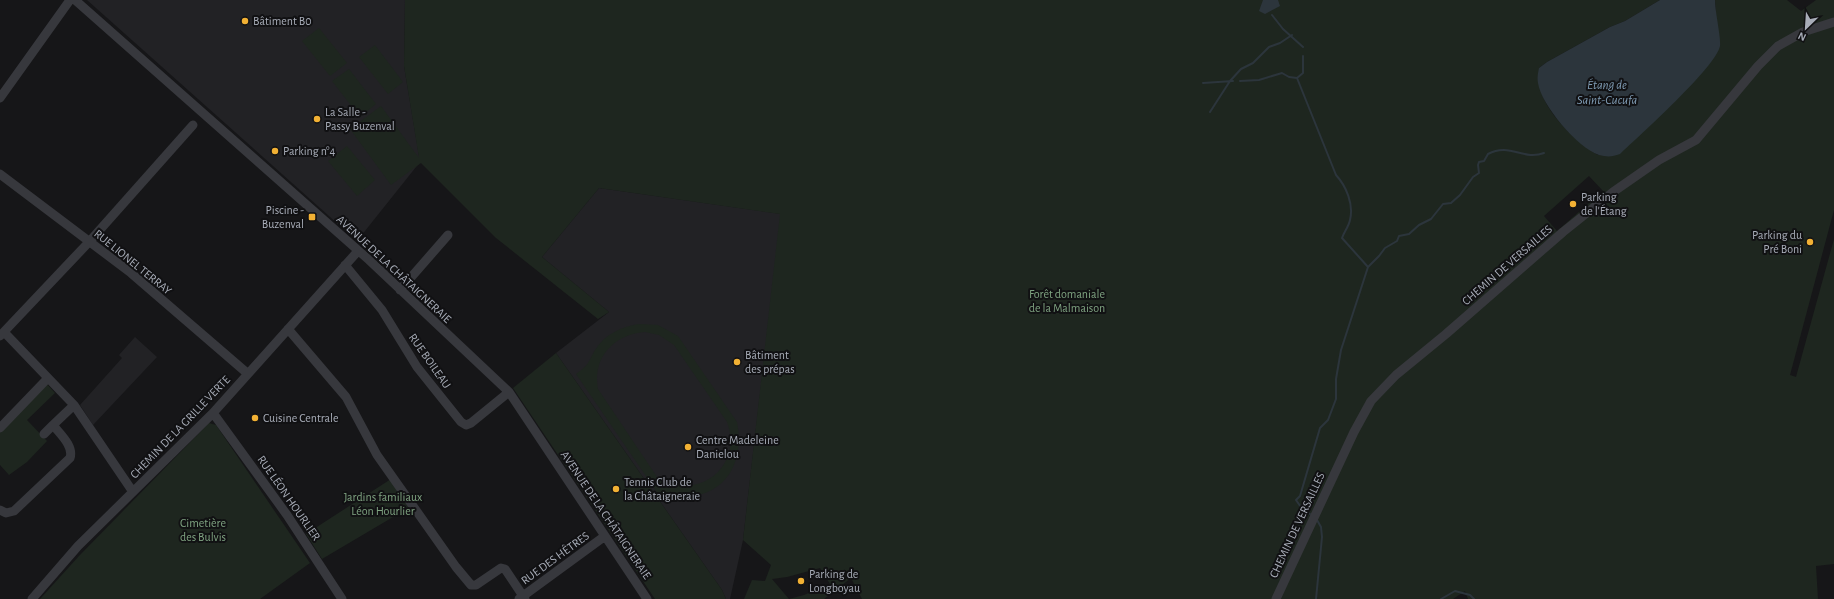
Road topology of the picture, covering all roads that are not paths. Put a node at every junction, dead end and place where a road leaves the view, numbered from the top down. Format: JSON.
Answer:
{"nodes":[{"id":1,"x":70,"y":0,"type":"edge"},
{"id":2,"x":75,"y":0,"type":"edge"},
{"id":3,"x":1834,"y":22,"type":"edge"},
{"id":4,"x":0,"y":98,"type":"edge"},
{"id":5,"x":193,"y":125,"type":"dead end"},
{"id":6,"x":0,"y":174,"type":"edge"},
{"id":7,"x":448,"y":235,"type":"dead end"},
{"id":8,"x":89,"y":242,"type":"junction"},
{"id":9,"x":358,"y":251,"type":"junction"},
{"id":10,"x":345,"y":265,"type":"junction"},
{"id":11,"x":400,"y":290,"type":"junction"},
{"id":12,"x":288,"y":329,"type":"junction"},
{"id":13,"x":2,"y":334,"type":"edge"},
{"id":14,"x":247,"y":373,"type":"junction"},
{"id":15,"x":48,"y":378,"type":"junction"},
{"id":16,"x":509,"y":392,"type":"junction"},
{"id":17,"x":74,"y":405,"type":"junction"},
{"id":18,"x":213,"y":413,"type":"junction"},
{"id":19,"x":53,"y":426,"type":"junction"},
{"id":20,"x":0,"y":428,"type":"edge"},
{"id":21,"x":44,"y":434,"type":"dead end"},
{"id":22,"x":133,"y":492,"type":"junction"},
{"id":23,"x":0,"y":510,"type":"edge"},
{"id":24,"x":605,"y":536,"type":"junction"},
{"id":25,"x":522,"y":598,"type":"edge"},
{"id":26,"x":32,"y":599,"type":"edge"},
{"id":27,"x":342,"y":599,"type":"edge"},
{"id":28,"x":647,"y":599,"type":"edge"},
{"id":29,"x":1276,"y":599,"type":"edge"}],
"edges":[{"from":1,"to":4,"type":"street"},
{"from":2,"to":9,"type":"street","name":"AVENUE DE LA CHÂTAIGNERAIE"},
{"from":3,"to":29,"type":"street","name":"CHEMIN DE VERSAILLES"},
{"from":5,"to":8,"type":"street"},
{"from":6,"to":8,"type":"street","name":"RUE LIONEL TERRAY"},
{"from":7,"to":11,"type":"street"},
{"from":8,"to":13,"type":"street"},
{"from":8,"to":14,"type":"street","name":"RUE LIONEL TERRAY"},
{"from":9,"to":10,"type":"street","name":"CHEMIN DE LA GRILLE VERTE"},
{"from":9,"to":11,"type":"street","name":"AVENUE DE LA CHÂTAIGNERAIE"},
{"from":10,"to":12,"type":"street","name":"CHEMIN DE LA GRILLE VERTE"},
{"from":10,"to":16,"type":"street","name":"RUE BOILEAU"},
{"from":11,"to":16,"type":"street","name":"AVENUE DE LA CHÂTAIGNERAIE"},
{"from":12,"to":14,"type":"street","name":"CHEMIN DE LA GRILLE VERTE"},
{"from":12,"to":25,"type":"street"},
{"from":13,"to":15,"type":"street"},
{"from":14,"to":18,"type":"street","name":"CHEMIN DE LA GRILLE VERTE"},
{"from":15,"to":17,"type":"street"},
{"from":15,"to":20,"type":"street"},
{"from":16,"to":24,"type":"street","name":"AVENUE DE LA CHÂTAIGNERAIE"},
{"from":17,"to":19,"type":"street"},
{"from":17,"to":22,"type":"street"},
{"from":18,"to":22,"type":"street","name":"CHEMIN DE LA GRILLE VERTE"},
{"from":18,"to":27,"type":"street","name":"RUE LÉON HOURLIER"},
{"from":19,"to":21,"type":"street"},
{"from":19,"to":23,"type":"street"},
{"from":22,"to":26,"type":"street","name":"CHEMIN DE LA GRILLE VERTE"},
{"from":24,"to":25,"type":"street","name":"RUE DES HÊTRES"},
{"from":24,"to":28,"type":"street","name":"AVENUE DE LA CHÂTAIGNERAIE"}]}
